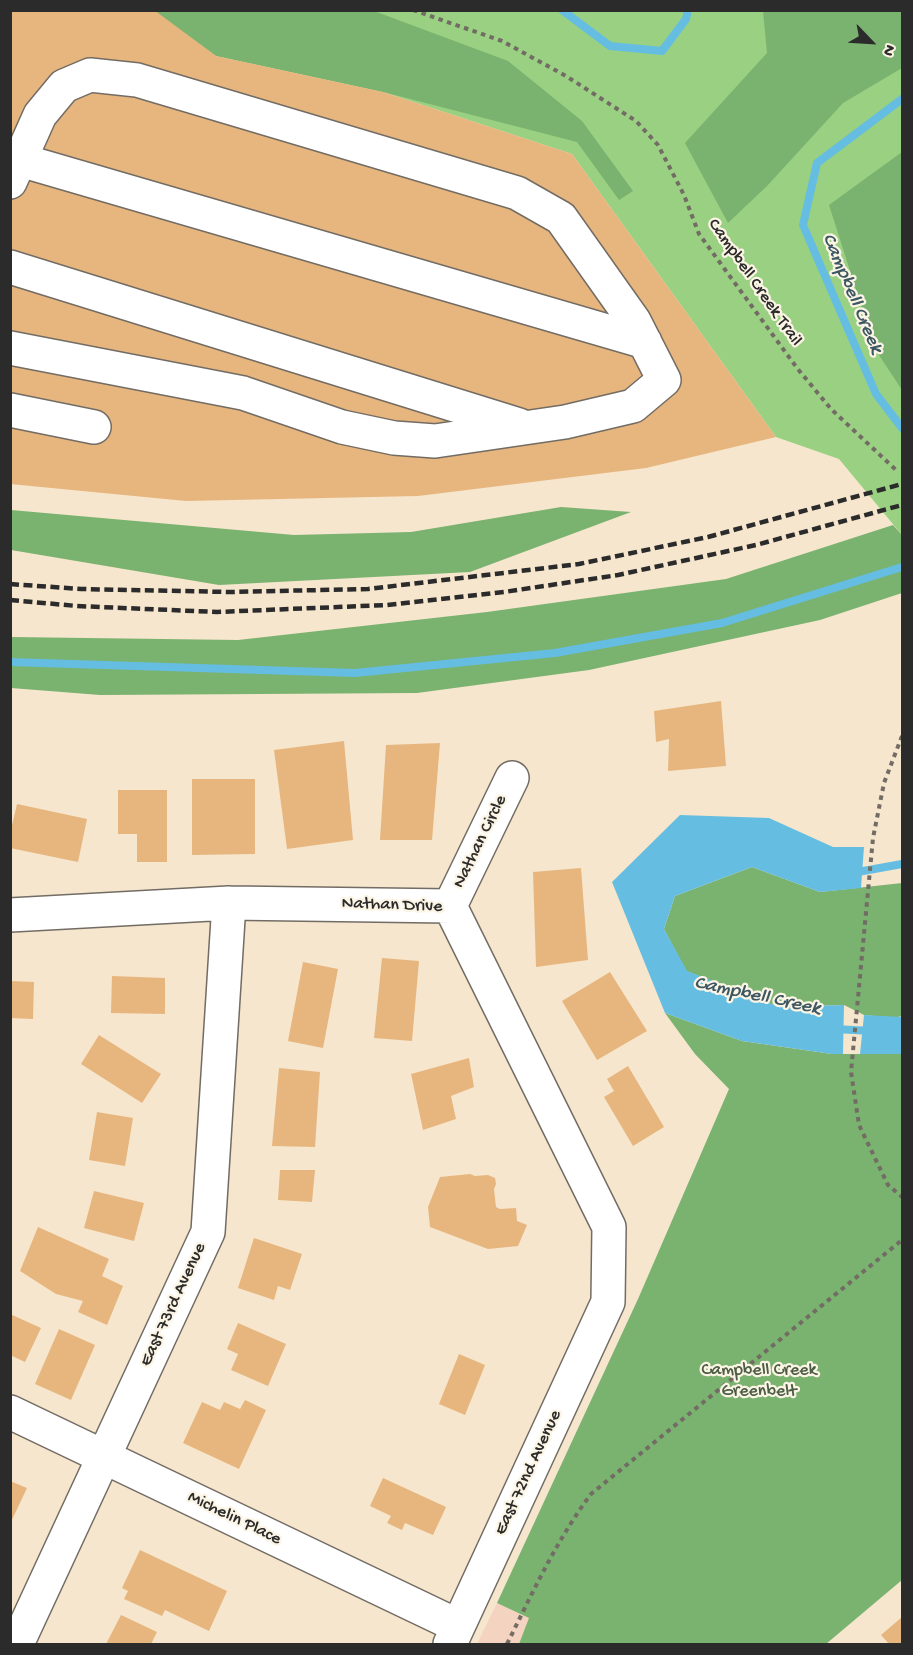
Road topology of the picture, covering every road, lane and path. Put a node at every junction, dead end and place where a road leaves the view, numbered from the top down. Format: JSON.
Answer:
{"nodes":[{"id":1,"x":413,"y":10,"type":"edge"},
{"id":2,"x":15,"y":171,"type":"edge"},
{"id":3,"x":10,"y":267,"type":"edge"},
{"id":4,"x":645,"y":342,"type":"junction"},
{"id":5,"x":10,"y":348,"type":"edge"},
{"id":6,"x":10,"y":410,"type":"edge"},
{"id":7,"x":94,"y":427,"type":"dead end"},
{"id":8,"x":527,"y":428,"type":"junction"},
{"id":9,"x":896,"y":470,"type":"dead end"},
{"id":10,"x":903,"y":736,"type":"edge"},
{"id":11,"x":512,"y":778,"type":"dead end"},
{"id":12,"x":229,"y":903,"type":"junction"},
{"id":13,"x":450,"y":906,"type":"junction"},
{"id":14,"x":10,"y":915,"type":"edge"},
{"id":15,"x":903,"y":1197,"type":"edge"},
{"id":16,"x":903,"y":1240,"type":"edge"},
{"id":17,"x":608,"y":1302,"type":"joint"},
{"id":18,"x":10,"y":1412,"type":"edge"},
{"id":19,"x":104,"y":1457,"type":"junction"},
{"id":20,"x":454,"y":1635,"type":"edge"},
{"id":21,"x":17,"y":1644,"type":"edge"},
{"id":22,"x":507,"y":1644,"type":"edge"}],
"edges":[{"from":1,"to":9,"type":"path","name":"Campbell Creek Trail"},
{"from":2,"to":4,"type":"street"},
{"from":2,"to":4,"type":"street"},
{"from":3,"to":8,"type":"street"},
{"from":4,"to":8,"type":"street"},
{"from":5,"to":8,"type":"street"},
{"from":6,"to":7,"type":"street"},
{"from":10,"to":15,"type":"path"},
{"from":11,"to":13,"type":"street","name":"Nathan Circle"},
{"from":12,"to":13,"type":"street","name":"Nathan Drive"},
{"from":12,"to":14,"type":"street","name":"Nathan Drive"},
{"from":12,"to":19,"type":"street","name":"East 73rd Avenue"},
{"from":13,"to":17,"type":"street","name":"Nathan Drive"},
{"from":16,"to":22,"type":"path"},
{"from":17,"to":20,"type":"street","name":"East 72nd Avenue"},
{"from":18,"to":19,"type":"street","name":"Michelin Place"},
{"from":19,"to":20,"type":"street","name":"Michelin Place"},
{"from":19,"to":21,"type":"street","name":"East 73rd Avenue"}]}
